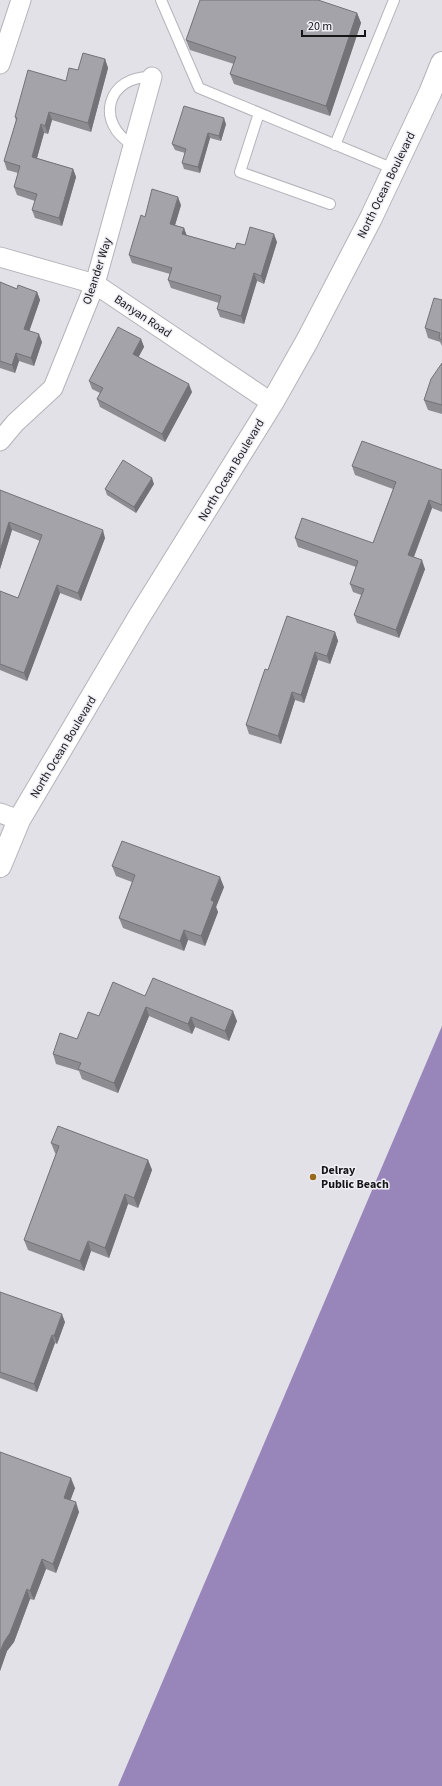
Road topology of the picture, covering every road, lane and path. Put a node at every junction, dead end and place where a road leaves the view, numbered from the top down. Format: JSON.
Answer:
{"nodes":[{"id":1,"x":21,"y":0,"type":"edge"},
{"id":2,"x":161,"y":0,"type":"edge"},
{"id":3,"x":394,"y":0,"type":"edge"},
{"id":4,"x":442,"y":63,"type":"edge"},
{"id":5,"x":0,"y":64,"type":"edge"},
{"id":6,"x":152,"y":77,"type":"joint"},
{"id":7,"x":259,"y":113,"type":"junction"},
{"id":8,"x":133,"y":145,"type":"junction"},
{"id":9,"x":335,"y":145,"type":"junction"},
{"id":10,"x":394,"y":170,"type":"junction"},
{"id":11,"x":330,"y":204,"type":"dead end"},
{"id":12,"x":0,"y":257,"type":"edge"},
{"id":13,"x":95,"y":284,"type":"junction"},
{"id":14,"x":272,"y":403,"type":"junction"},
{"id":15,"x":0,"y":441,"type":"edge"},
{"id":16,"x":9,"y":817,"type":"edge"},
{"id":17,"x":0,"y":866,"type":"edge"}],
"edges":[{"from":1,"to":5,"type":"street"},
{"from":2,"to":7,"type":"lane"},
{"from":3,"to":9,"type":"lane"},
{"from":4,"to":10,"type":"main road","name":"North Ocean Boulevard"},
{"from":6,"to":8,"type":"street","name":"Oleander Way"},
{"from":6,"to":8,"type":"lane"},
{"from":7,"to":9,"type":"lane"},
{"from":7,"to":11,"type":"lane"},
{"from":8,"to":13,"type":"street","name":"Oleander Way"},
{"from":9,"to":10,"type":"lane"},
{"from":10,"to":14,"type":"main road","name":"North Ocean Boulevard"},
{"from":12,"to":13,"type":"street","name":"Banyan Road"},
{"from":13,"to":14,"type":"street","name":"Banyan Road"},
{"from":13,"to":15,"type":"street","name":"Oleander Way"},
{"from":14,"to":16,"type":"main road","name":"North Ocean Boulevard"},
{"from":16,"to":17,"type":"main road","name":"North Ocean Boulevard"}]}
